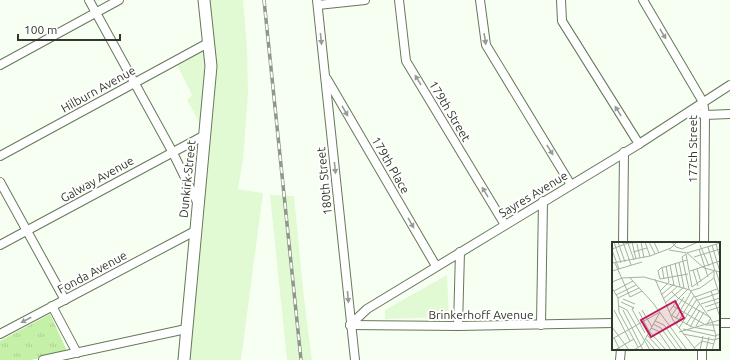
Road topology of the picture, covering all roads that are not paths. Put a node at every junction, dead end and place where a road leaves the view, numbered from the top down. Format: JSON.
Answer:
{"nodes":[{"id":1,"x":88,"y":0,"type":"edge"},
{"id":2,"x":119,"y":0,"type":"edge"},
{"id":3,"x":204,"y":0,"type":"edge"},
{"id":4,"x":365,"y":0,"type":"edge"},
{"id":5,"x":399,"y":0,"type":"edge"},
{"id":6,"x":480,"y":0,"type":"edge"},
{"id":7,"x":561,"y":0,"type":"edge"},
{"id":8,"x":643,"y":0,"type":"edge"},
{"id":9,"x":317,"y":3,"type":"edge"},
{"id":10,"x":96,"y":13,"type":"junction"},
{"id":11,"x":208,"y":43,"type":"junction"},
{"id":12,"x":0,"y":65,"type":"edge"},
{"id":13,"x":325,"y":77,"type":"junction"},
{"id":14,"x":134,"y":83,"type":"junction"},
{"id":15,"x":730,"y":86,"type":"edge"},
{"id":16,"x":703,"y":102,"type":"junction"},
{"id":17,"x":691,"y":111,"type":"junction"},
{"id":18,"x":730,"y":114,"type":"edge"},
{"id":19,"x":705,"y":115,"type":"junction"},
{"id":20,"x":205,"y":135,"type":"junction"},
{"id":21,"x":639,"y":144,"type":"junction"},
{"id":22,"x":172,"y":151,"type":"junction"},
{"id":23,"x":624,"y":152,"type":"junction"},
{"id":24,"x":0,"y":156,"type":"edge"},
{"id":25,"x":183,"y":172,"type":"junction"},
{"id":26,"x":200,"y":181,"type":"junction"},
{"id":27,"x":0,"y":182,"type":"edge"},
{"id":28,"x":571,"y":185,"type":"junction"},
{"id":29,"x":197,"y":202,"type":"junction"},
{"id":30,"x":543,"y":202,"type":"junction"},
{"id":31,"x":505,"y":225,"type":"junction"},
{"id":32,"x":27,"y":231,"type":"junction"},
{"id":33,"x":195,"y":231,"type":"junction"},
{"id":34,"x":623,"y":242,"type":"edge"},
{"id":35,"x":704,"y":242,"type":"edge"},
{"id":36,"x":0,"y":245,"type":"edge"},
{"id":37,"x":460,"y":252,"type":"junction"},
{"id":38,"x":436,"y":266,"type":"junction"},
{"id":39,"x":65,"y":300,"type":"junction"},
{"id":40,"x":52,"y":306,"type":"junction"},
{"id":41,"x":720,"y":323,"type":"edge"},
{"id":42,"x":612,"y":324,"type":"edge"},
{"id":43,"x":730,"y":324,"type":"edge"},
{"id":44,"x":350,"y":325,"type":"junction"},
{"id":45,"x":541,"y":325,"type":"junction"},
{"id":46,"x":458,"y":326,"type":"junction"},
{"id":47,"x":186,"y":328,"type":"junction"},
{"id":48,"x":0,"y":334,"type":"edge"},
{"id":49,"x":621,"y":350,"type":"edge"},
{"id":50,"x":77,"y":354,"type":"junction"},
{"id":51,"x":43,"y":360,"type":"edge"},
{"id":52,"x":184,"y":360,"type":"edge"},
{"id":53,"x":355,"y":360,"type":"edge"},
{"id":54,"x":620,"y":360,"type":"edge"}],
"edges":[{"from":1,"to":10,"type":"street"},
{"from":2,"to":10,"type":"street"},
{"from":3,"to":11,"type":"main road","name":"Dunkirk Street"},
{"from":4,"to":9,"type":"street"},
{"from":31,"to":5,"type":"street","name":"179th Street","one_way":true},
{"from":6,"to":28,"type":"street","one_way":true},
{"from":21,"to":7,"type":"street","one_way":true},
{"from":8,"to":16,"type":"street","name":"177th Street","one_way":true},
{"from":9,"to":13,"type":"street","name":"180th Street","one_way":true},
{"from":10,"to":12,"type":"street"},
{"from":10,"to":14,"type":"street"},
{"from":11,"to":14,"type":"street","name":"Hilburn Avenue"},
{"from":11,"to":20,"type":"main road","name":"Dunkirk Street"},
{"from":13,"to":38,"type":"street","name":"179th Place","one_way":true},
{"from":13,"to":44,"type":"street","name":"180th Street","one_way":true},
{"from":14,"to":22,"type":"street"},
{"from":14,"to":24,"type":"street","name":"Hilburn Avenue"},
{"from":15,"to":16,"type":"street","name":"Sayres Avenue"},
{"from":16,"to":17,"type":"street","name":"Sayres Avenue"},
{"from":16,"to":19,"type":"street","name":"177th Street"},
{"from":17,"to":19,"type":"street"},
{"from":17,"to":21,"type":"street","name":"Sayres Avenue"},
{"from":18,"to":19,"type":"street"},
{"from":19,"to":35,"type":"street","name":"177th Street"},
{"from":20,"to":22,"type":"street","name":"Galway Avenue"},
{"from":20,"to":26,"type":"main road","name":"Dunkirk Street"},
{"from":21,"to":23,"type":"street","name":"Sayres Avenue"},
{"from":22,"to":25,"type":"street"},
{"from":22,"to":32,"type":"street","name":"Galway Avenue"},
{"from":23,"to":28,"type":"street","name":"Sayres Avenue"},
{"from":23,"to":34,"type":"street"},
{"from":25,"to":26,"type":"street"},
{"from":25,"to":29,"type":"street"},
{"from":26,"to":29,"type":"main road","name":"Dunkirk Street"},
{"from":27,"to":32,"type":"street"},
{"from":28,"to":30,"type":"street","name":"Sayres Avenue"},
{"from":29,"to":33,"type":"main road","name":"Dunkirk Street"},
{"from":30,"to":31,"type":"street","name":"Sayres Avenue"},
{"from":30,"to":45,"type":"street"},
{"from":31,"to":37,"type":"street","name":"Sayres Avenue"},
{"from":32,"to":36,"type":"street","name":"Galway Avenue"},
{"from":32,"to":39,"type":"street"},
{"from":33,"to":39,"type":"street","name":"Fonda Avenue"},
{"from":33,"to":47,"type":"main road","name":"Dunkirk Street"},
{"from":37,"to":38,"type":"street","name":"Sayres Avenue"},
{"from":37,"to":46,"type":"street"},
{"from":38,"to":44,"type":"street","name":"Sayres Avenue"},
{"from":39,"to":40,"type":"street","name":"Fonda Avenue"},
{"from":40,"to":48,"type":"street","name":"Fonda Avenue","one_way":true},
{"from":40,"to":50,"type":"street"},
{"from":41,"to":43,"type":"street"},
{"from":42,"to":45,"type":"street","name":"Brinkerhoff Avenue"},
{"from":44,"to":46,"type":"street","name":"Brinkerhoff Avenue"},
{"from":44,"to":53,"type":"street","name":"180th Street"},
{"from":45,"to":46,"type":"street","name":"Brinkerhoff Avenue"},
{"from":47,"to":50,"type":"street"},
{"from":47,"to":52,"type":"main road","name":"Dunkirk Street"},
{"from":49,"to":54,"type":"street"},
{"from":50,"to":51,"type":"street"}]}
